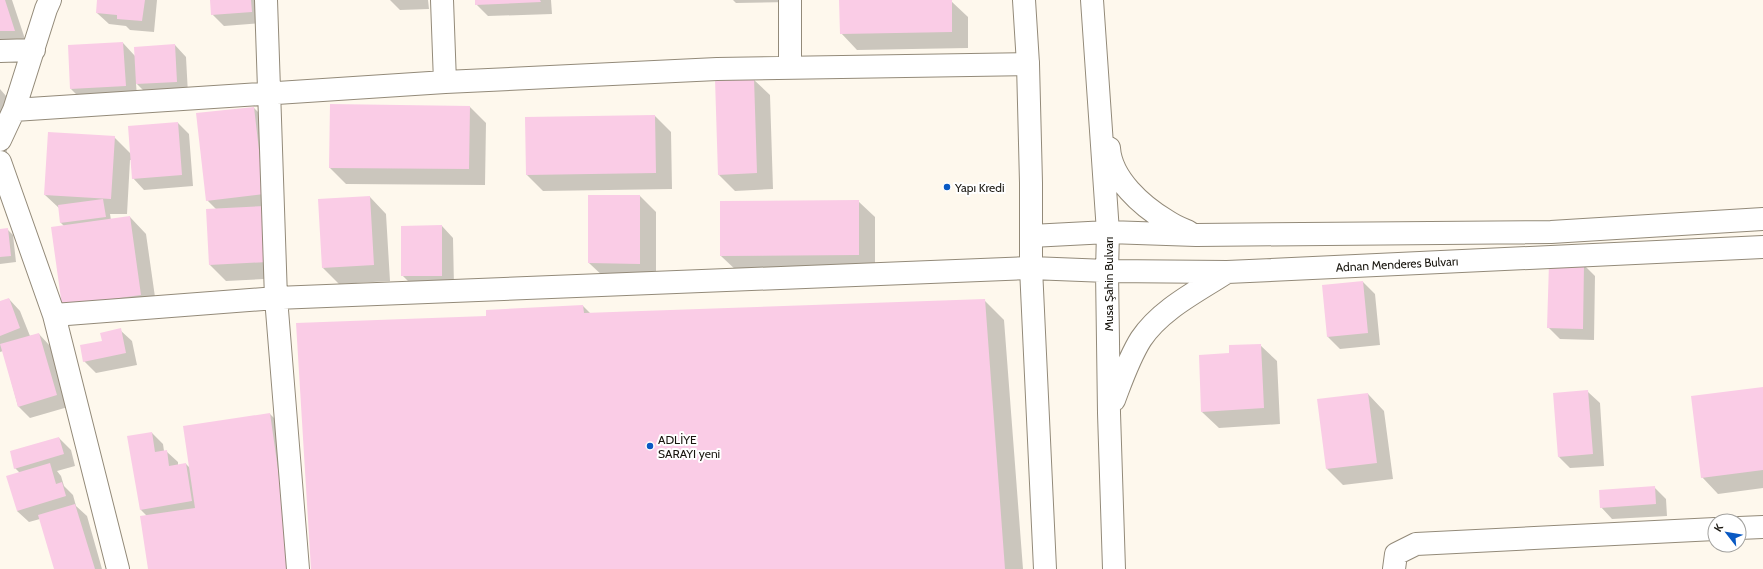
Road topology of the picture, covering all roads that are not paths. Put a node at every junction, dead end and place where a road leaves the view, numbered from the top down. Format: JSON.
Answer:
{"nodes":[{"id":1,"x":266,"y":0,"type":"edge"},
{"id":2,"x":442,"y":0,"type":"edge"},
{"id":3,"x":790,"y":0,"type":"edge"},
{"id":4,"x":1024,"y":0,"type":"edge"},
{"id":5,"x":1092,"y":0,"type":"edge"},
{"id":6,"x":1102,"y":0,"type":"edge"},
{"id":7,"x":45,"y":3,"type":"edge"},
{"id":8,"x":34,"y":50,"type":"junction"},
{"id":9,"x":0,"y":51,"type":"edge"},
{"id":10,"x":1028,"y":64,"type":"junction"},
{"id":11,"x":790,"y":68,"type":"junction"},
{"id":12,"x":445,"y":82,"type":"junction"},
{"id":13,"x":270,"y":94,"type":"junction"},
{"id":14,"x":14,"y":110,"type":"junction"},
{"id":15,"x":0,"y":140,"type":"edge"},
{"id":16,"x":0,"y":162,"type":"edge"},
{"id":17,"x":0,"y":197,"type":"edge"},
{"id":18,"x":1763,"y":219,"type":"edge"},
{"id":19,"x":1108,"y":232,"type":"junction"},
{"id":20,"x":1196,"y":235,"type":"junction"},
{"id":21,"x":1031,"y":236,"type":"junction"},
{"id":22,"x":1763,"y":247,"type":"edge"},
{"id":23,"x":1031,"y":268,"type":"junction"},
{"id":24,"x":1107,"y":271,"type":"junction"},
{"id":25,"x":1227,"y":272,"type":"junction"},
{"id":26,"x":276,"y":298,"type":"junction"},
{"id":27,"x":54,"y":315,"type":"junction"},
{"id":28,"x":1109,"y":413,"type":"junction"},
{"id":29,"x":1763,"y":527,"type":"edge"},
{"id":30,"x":1747,"y":528,"type":"edge"},
{"id":31,"x":1707,"y":529,"type":"edge"},
{"id":32,"x":107,"y":569,"type":"edge"},
{"id":33,"x":118,"y":569,"type":"edge"},
{"id":34,"x":298,"y":569,"type":"edge"},
{"id":35,"x":1044,"y":569,"type":"edge"},
{"id":36,"x":1114,"y":569,"type":"edge"},
{"id":37,"x":1394,"y":569,"type":"edge"}],
"edges":[{"from":1,"to":13,"type":"street"},
{"from":2,"to":12,"type":"street"},
{"from":3,"to":11,"type":"street"},
{"from":4,"to":10,"type":"street"},
{"from":5,"to":19,"type":"street","name":"Musa Şahin Bulvarı"},
{"from":6,"to":20,"type":"street"},
{"from":7,"to":8,"type":"street"},
{"from":8,"to":9,"type":"street"},
{"from":8,"to":14,"type":"street"},
{"from":10,"to":11,"type":"street"},
{"from":10,"to":21,"type":"street"},
{"from":11,"to":12,"type":"street"},
{"from":12,"to":13,"type":"street"},
{"from":13,"to":14,"type":"street"},
{"from":13,"to":26,"type":"street"},
{"from":14,"to":15,"type":"street"},
{"from":16,"to":27,"type":"street"},
{"from":17,"to":32,"type":"street"},
{"from":18,"to":20,"type":"street"},
{"from":19,"to":20,"type":"street"},
{"from":19,"to":21,"type":"street"},
{"from":19,"to":24,"type":"street","name":"Musa Şahin Bulvarı"},
{"from":21,"to":23,"type":"street"},
{"from":22,"to":25,"type":"street","name":"Adnan Menderes Bulvarı"},
{"from":23,"to":24,"type":"street","name":"Adnan Menderes Bulvarı"},
{"from":23,"to":26,"type":"street","name":"Adnan Menderes Bulvarı"},
{"from":23,"to":35,"type":"street"},
{"from":24,"to":25,"type":"street","name":"Adnan Menderes Bulvarı"},
{"from":24,"to":28,"type":"street","name":"Musa Şahin Bulvarı"},
{"from":25,"to":28,"type":"street"},
{"from":26,"to":27,"type":"street","name":"Adnan Menderes Bulvarı"},
{"from":26,"to":34,"type":"street"},
{"from":27,"to":33,"type":"street"},
{"from":28,"to":36,"type":"street","name":"Musa Şahin Bulvarı"},
{"from":29,"to":30,"type":"street"},
{"from":31,"to":37,"type":"street"}]}
